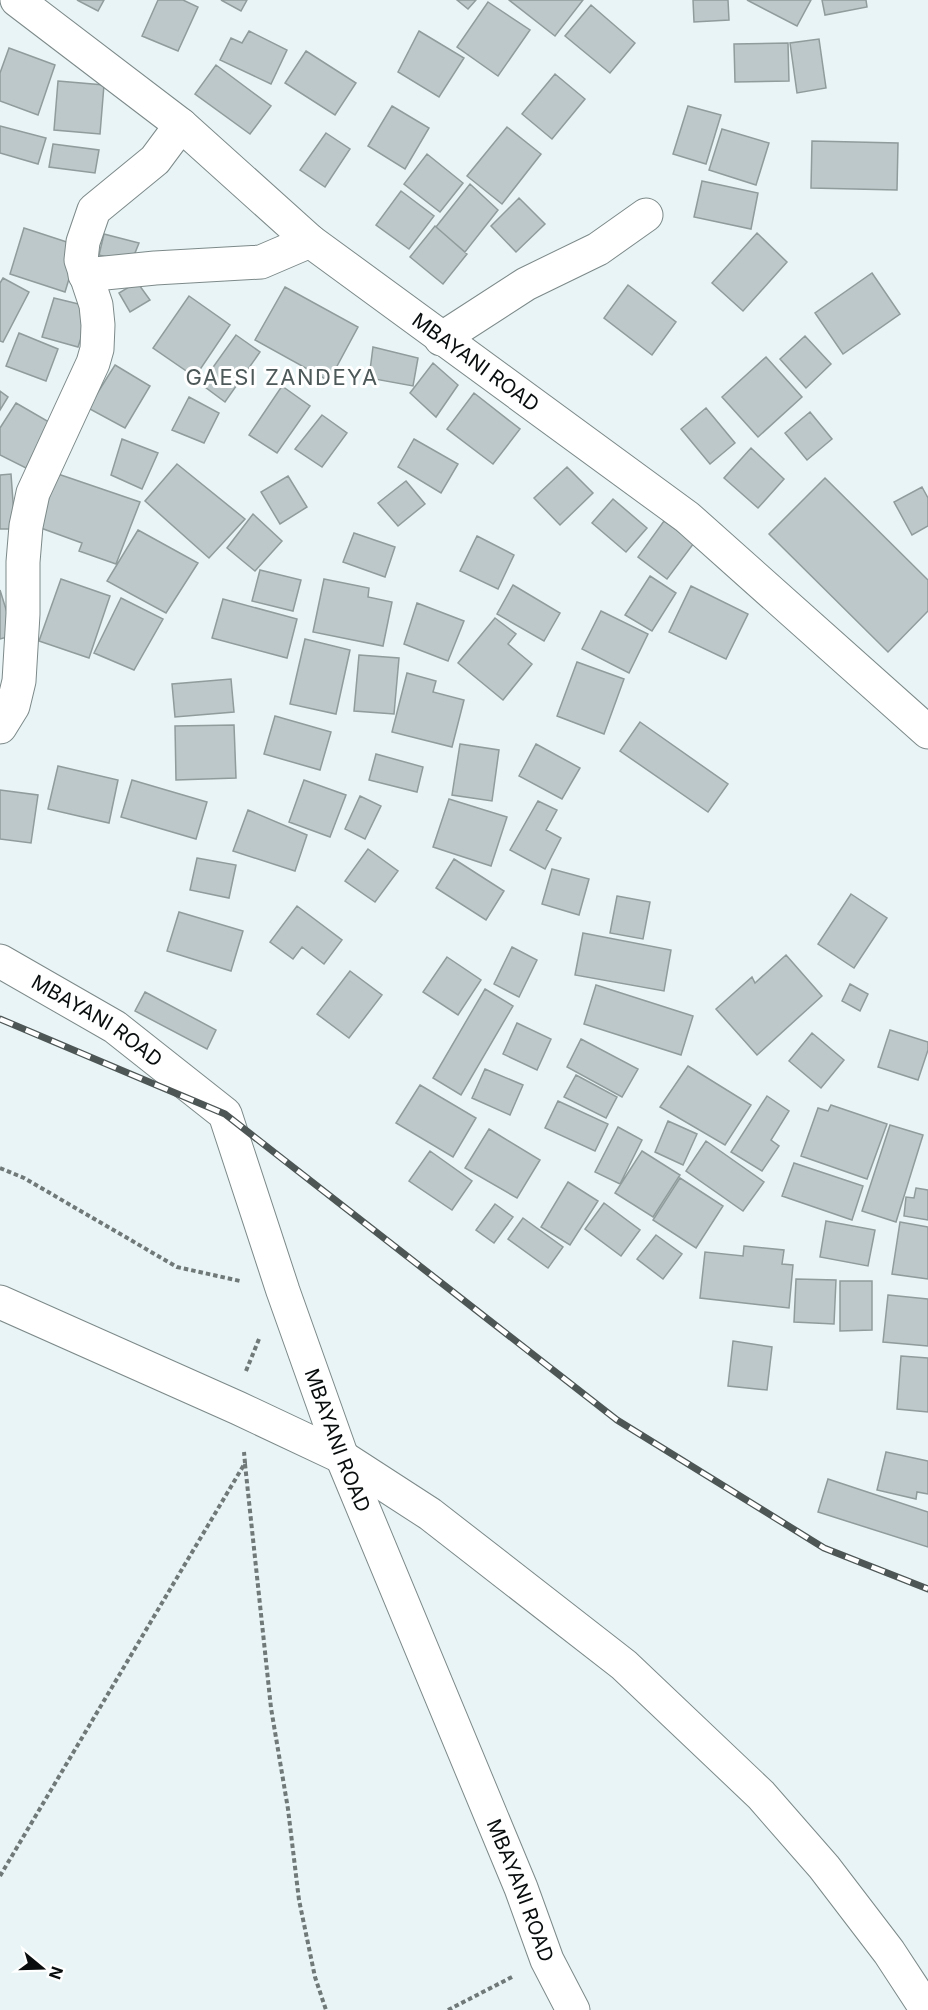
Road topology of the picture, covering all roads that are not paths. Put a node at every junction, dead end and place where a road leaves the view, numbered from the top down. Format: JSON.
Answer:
{"nodes":[{"id":1,"x":17,"y":0,"type":"edge"},
{"id":2,"x":182,"y":125,"type":"junction"},
{"id":3,"x":646,"y":215,"type":"dead end"},
{"id":4,"x":310,"y":241,"type":"junction"},
{"id":5,"x":85,"y":275,"type":"junction"},
{"id":6,"x":441,"y":339,"type":"junction"},
{"id":7,"x":0,"y":727,"type":"edge"},
{"id":8,"x":928,"y":732,"type":"edge"},
{"id":9,"x":0,"y":961,"type":"edge"},
{"id":10,"x":0,"y":1302,"type":"edge"},
{"id":11,"x":342,"y":1457,"type":"junction"},
{"id":12,"x":573,"y":2010,"type":"edge"},
{"id":13,"x":927,"y":2010,"type":"edge"}],
"edges":[{"from":1,"to":2,"type":"street","name":"MBAYANI ROAD"},
{"from":2,"to":4,"type":"street","name":"MBAYANI ROAD"},
{"from":2,"to":5,"type":"street"},
{"from":3,"to":6,"type":"street"},
{"from":4,"to":5,"type":"street"},
{"from":4,"to":6,"type":"street","name":"MBAYANI ROAD"},
{"from":5,"to":7,"type":"street"},
{"from":6,"to":8,"type":"street","name":"MBAYANI ROAD"},
{"from":9,"to":11,"type":"street","name":"MBAYANI ROAD"},
{"from":10,"to":11,"type":"street"},
{"from":11,"to":12,"type":"street","name":"MBAYANI ROAD"},
{"from":11,"to":13,"type":"street"}]}
